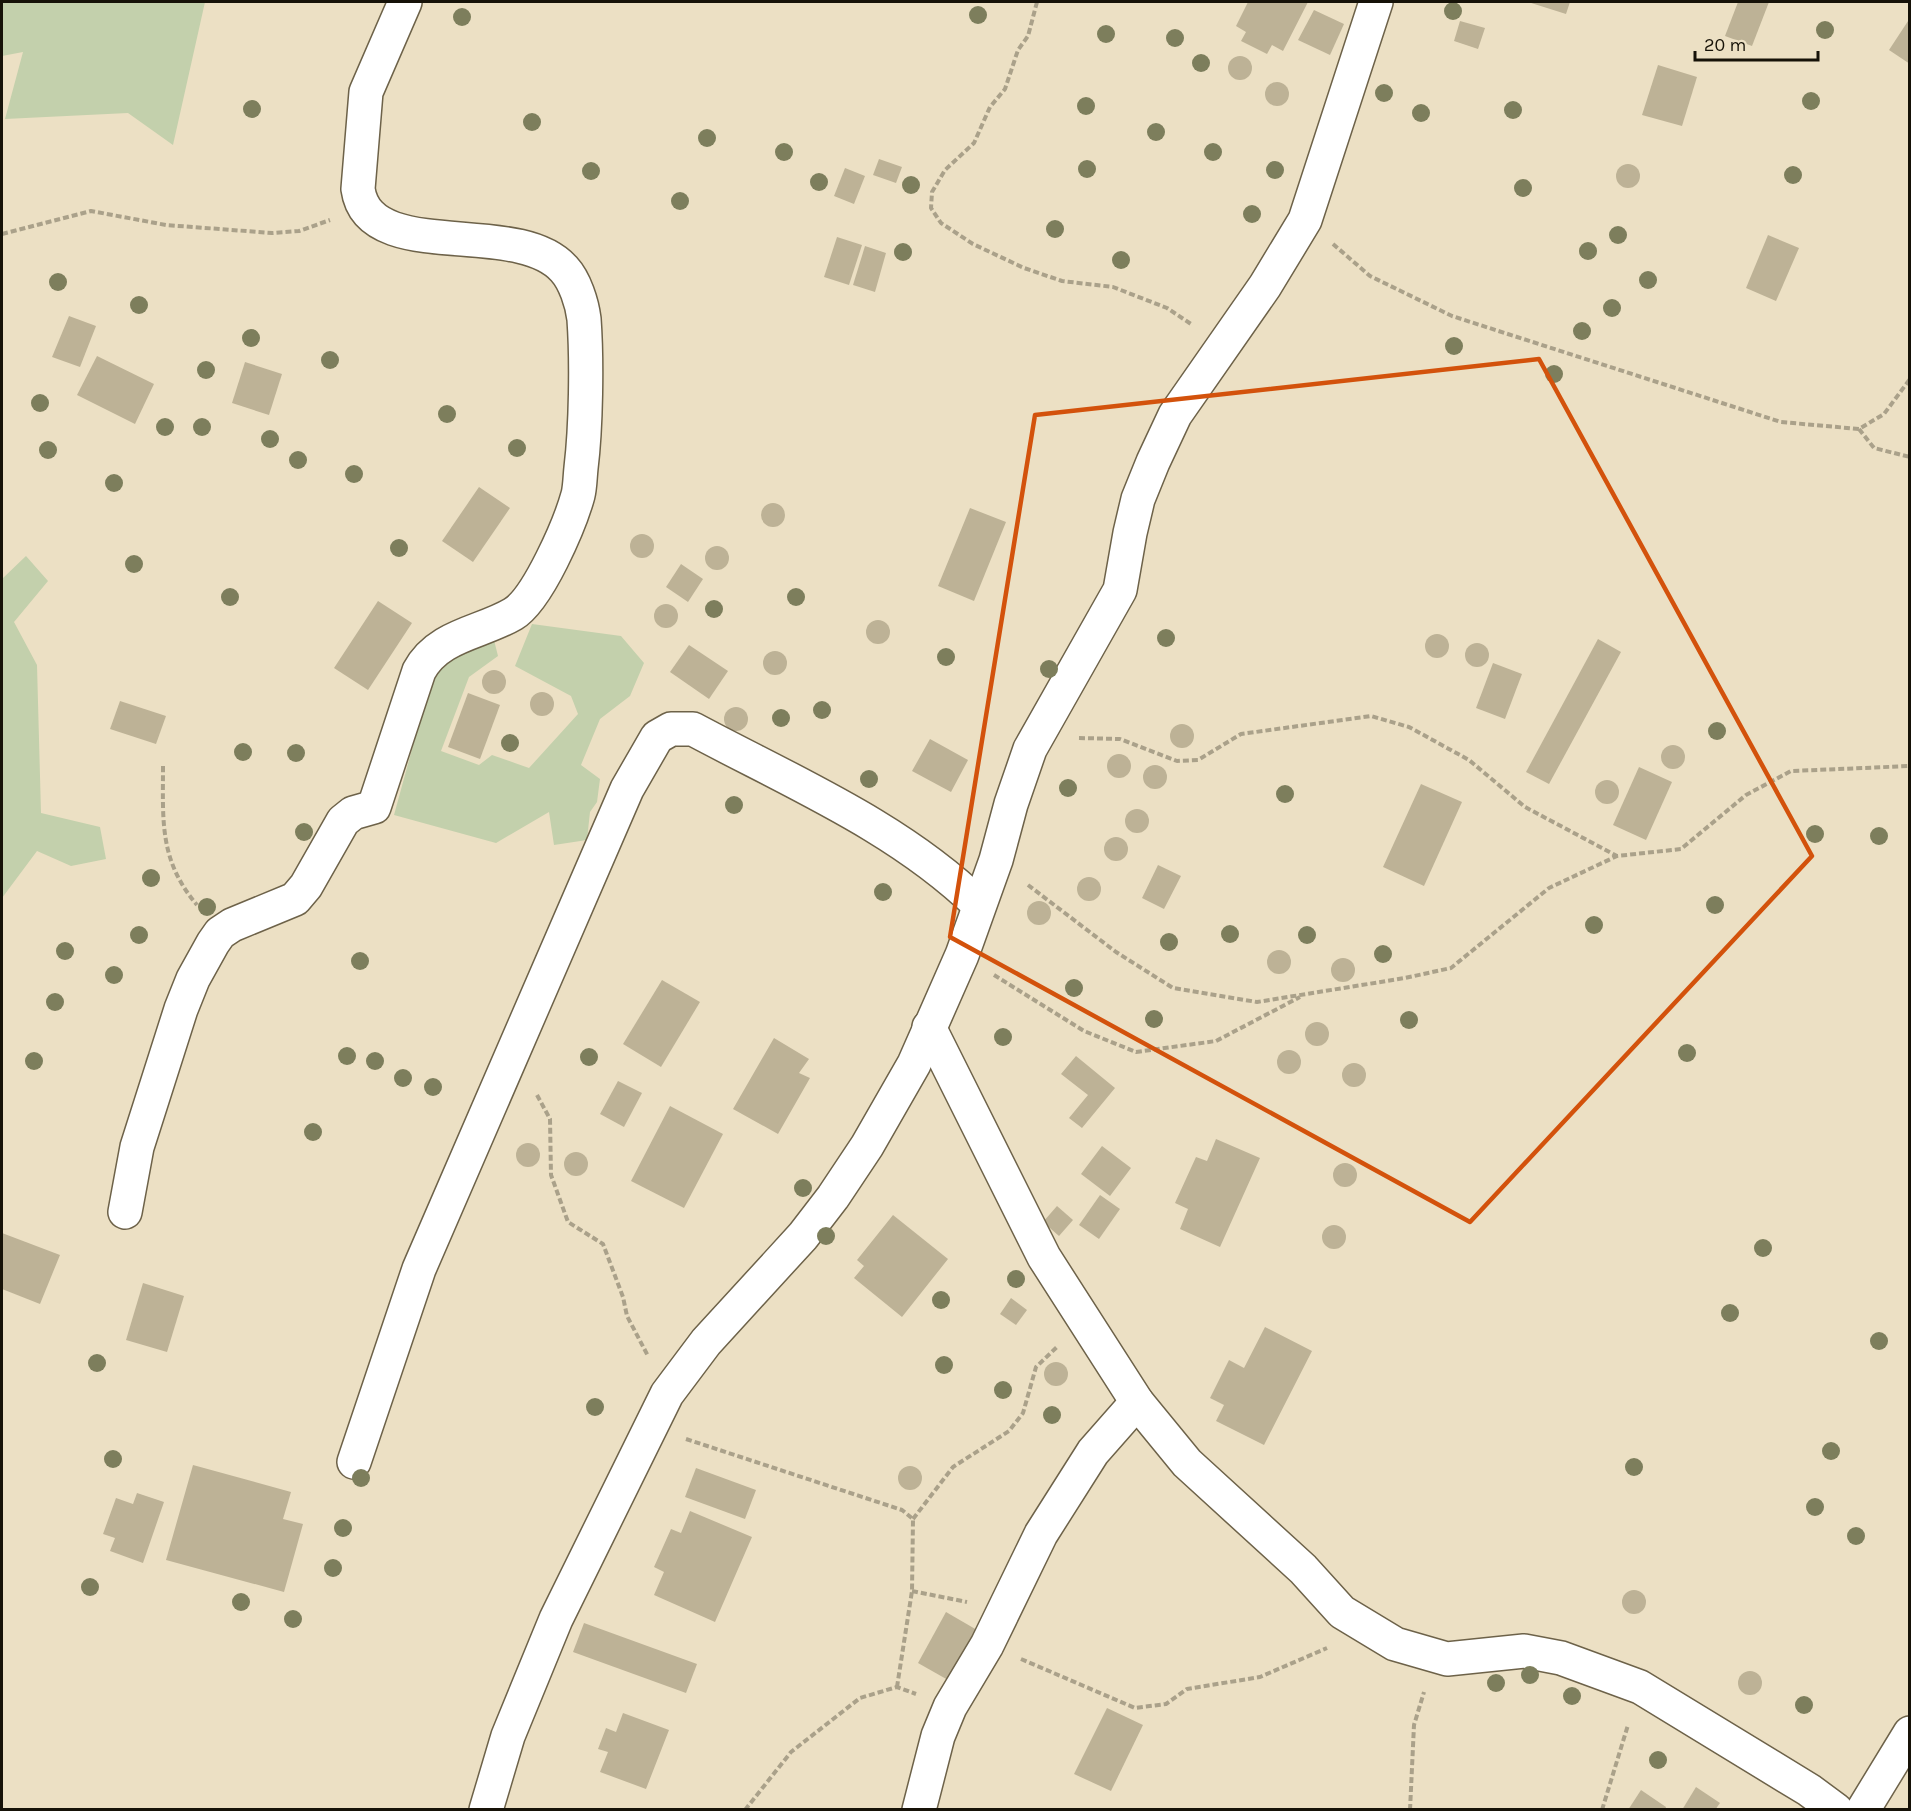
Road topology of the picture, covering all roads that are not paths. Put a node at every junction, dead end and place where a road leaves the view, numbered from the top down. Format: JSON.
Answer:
{"nodes":[{"id":1,"x":405,"y":2,"type":"edge"},
{"id":2,"x":1376,"y":2,"type":"edge"},
{"id":3,"x":979,"y":905,"type":"junction"},
{"id":4,"x":929,"y":1027,"type":"junction"},
{"id":5,"x":125,"y":1212,"type":"dead end"},
{"id":6,"x":1137,"y":1402,"type":"junction"},
{"id":7,"x":354,"y":1462,"type":"dead end"},
{"id":8,"x":1910,"y":1733,"type":"edge"},
{"id":9,"x":486,"y":1809,"type":"edge"},
{"id":10,"x":919,"y":1809,"type":"edge"},
{"id":11,"x":1836,"y":1809,"type":"edge"},
{"id":12,"x":1863,"y":1809,"type":"edge"}],
"edges":[{"from":1,"to":5,"type":"street"},
{"from":2,"to":3,"type":"street"},
{"from":3,"to":4,"type":"street"},
{"from":3,"to":7,"type":"street"},
{"from":4,"to":6,"type":"street"},
{"from":4,"to":9,"type":"street"},
{"from":6,"to":10,"type":"street"},
{"from":6,"to":11,"type":"street"},
{"from":8,"to":12,"type":"street"}]}
